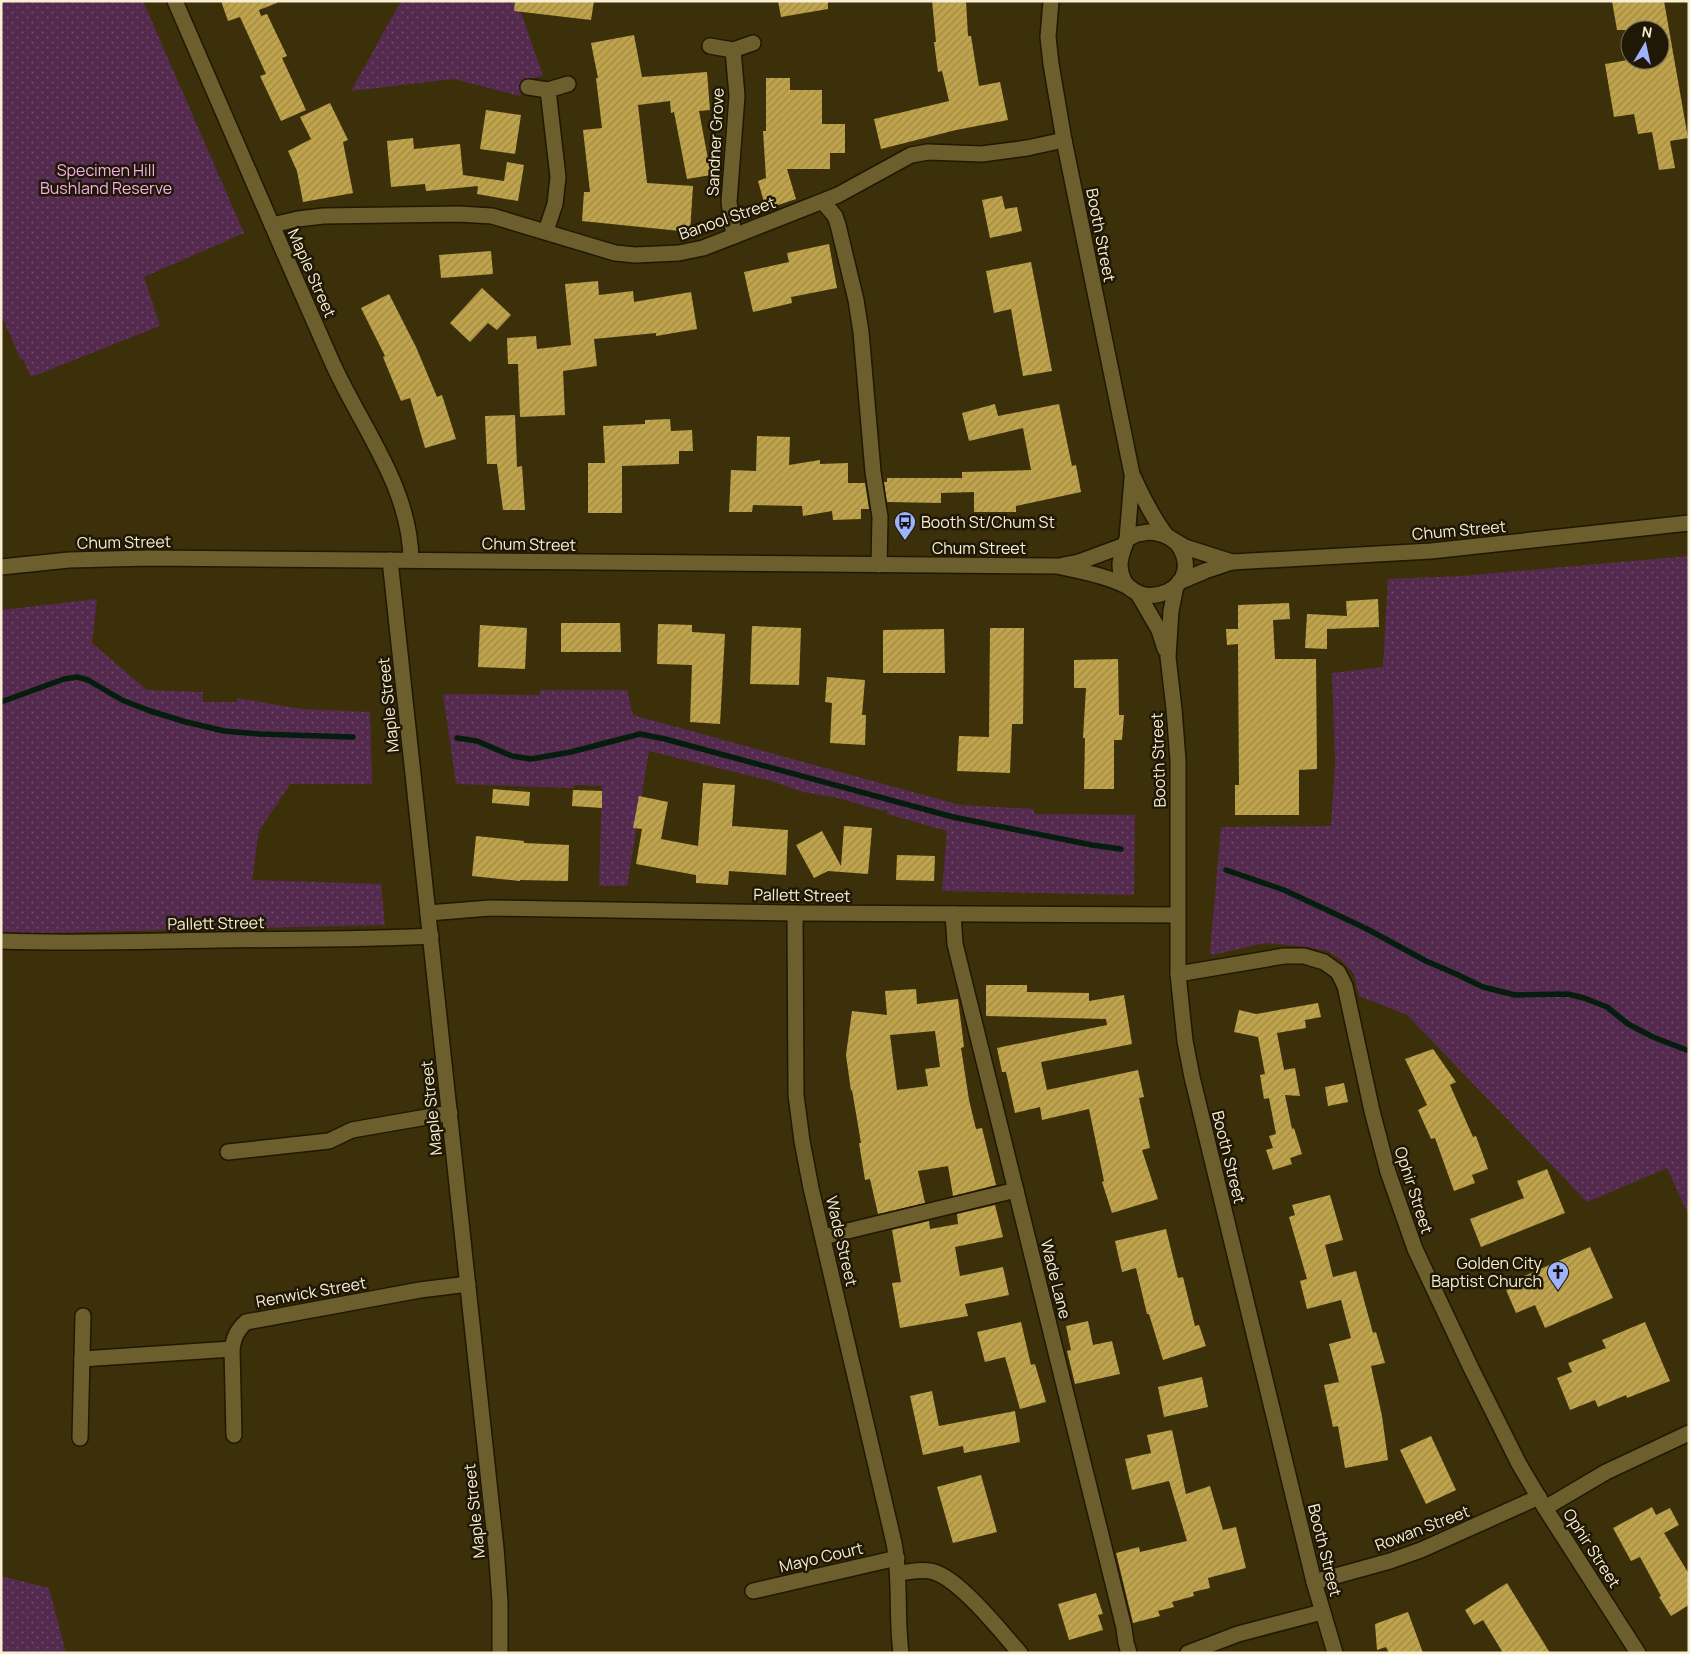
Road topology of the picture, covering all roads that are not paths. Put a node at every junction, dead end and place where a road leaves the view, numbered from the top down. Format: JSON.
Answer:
{"nodes":[{"id":1,"x":175,"y":1,"type":"edge"},
{"id":2,"x":1051,"y":1,"type":"edge"},
{"id":3,"x":754,"y":43,"type":"dead end"},
{"id":4,"x":710,"y":46,"type":"dead end"},
{"id":5,"x":733,"y":50,"type":"junction"},
{"id":6,"x":568,"y":84,"type":"dead end"},
{"id":7,"x":528,"y":87,"type":"dead end"},
{"id":8,"x":548,"y":90,"type":"junction"},
{"id":9,"x":1064,"y":140,"type":"junction"},
{"id":10,"x":823,"y":202,"type":"junction"},
{"id":11,"x":272,"y":225,"type":"junction"},
{"id":12,"x":546,"y":232,"type":"junction"},
{"id":13,"x":734,"y":236,"type":"junction"},
{"id":14,"x":1132,"y":474,"type":"junction"},
{"id":15,"x":1689,"y":523,"type":"edge"},
{"id":16,"x":1170,"y":538,"type":"junction"},
{"id":17,"x":1126,"y":542,"type":"junction"},
{"id":18,"x":390,"y":560,"type":"junction"},
{"id":19,"x":411,"y":560,"type":"junction"},
{"id":20,"x":1232,"y":562,"type":"junction"},
{"id":21,"x":879,"y":565,"type":"junction"},
{"id":22,"x":1057,"y":566,"type":"junction"},
{"id":23,"x":1,"y":567,"type":"edge"},
{"id":24,"x":1177,"y":584,"type":"junction"},
{"id":25,"x":1135,"y":591,"type":"junction"},
{"id":26,"x":1168,"y":658,"type":"junction"},
{"id":27,"x":428,"y":913,"type":"junction"},
{"id":28,"x":795,"y":913,"type":"junction"},
{"id":29,"x":952,"y":914,"type":"junction"},
{"id":30,"x":1176,"y":915,"type":"junction"},
{"id":31,"x":431,"y":936,"type":"junction"},
{"id":32,"x":1,"y":941,"type":"edge"},
{"id":33,"x":1178,"y":974,"type":"junction"},
{"id":34,"x":450,"y":1113,"type":"junction"},
{"id":35,"x":228,"y":1152,"type":"dead end"},
{"id":36,"x":1016,"y":1190,"type":"junction"},
{"id":37,"x":823,"y":1237,"type":"junction"},
{"id":38,"x":468,"y":1284,"type":"junction"},
{"id":39,"x":83,"y":1316,"type":"dead end"},
{"id":40,"x":232,"y":1349,"type":"junction"},
{"id":41,"x":82,"y":1359,"type":"junction"},
{"id":42,"x":234,"y":1434,"type":"dead end"},
{"id":43,"x":1689,"y":1434,"type":"edge"},
{"id":44,"x":80,"y":1438,"type":"dead end"},
{"id":45,"x":1542,"y":1503,"type":"junction"},
{"id":46,"x":898,"y":1565,"type":"junction"},
{"id":47,"x":1314,"y":1582,"type":"junction"},
{"id":48,"x":753,"y":1591,"type":"dead end"},
{"id":49,"x":1322,"y":1612,"type":"junction"},
{"id":50,"x":500,"y":1653,"type":"edge"},
{"id":51,"x":902,"y":1653,"type":"edge"},
{"id":52,"x":1020,"y":1653,"type":"edge"},
{"id":53,"x":1129,"y":1653,"type":"edge"},
{"id":54,"x":1188,"y":1653,"type":"edge"},
{"id":55,"x":1335,"y":1653,"type":"edge"},
{"id":56,"x":1638,"y":1653,"type":"edge"}],
"edges":[{"from":1,"to":11,"type":"street","name":"Maple Street"},
{"from":2,"to":9,"type":"street","name":"Booth Street"},
{"from":3,"to":5,"type":"street"},
{"from":4,"to":5,"type":"street"},
{"from":5,"to":13,"type":"street","name":"Sandner Grove"},
{"from":6,"to":8,"type":"street"},
{"from":7,"to":8,"type":"street"},
{"from":8,"to":12,"type":"street"},
{"from":9,"to":10,"type":"street","name":"Banool Street"},
{"from":9,"to":14,"type":"street","name":"Booth Street"},
{"from":10,"to":13,"type":"street","name":"Banool Street"},
{"from":10,"to":21,"type":"street"},
{"from":11,"to":12,"type":"street","name":"Banool Street"},
{"from":11,"to":19,"type":"street","name":"Maple Street"},
{"from":12,"to":13,"type":"street","name":"Banool Street"},
{"from":14,"to":16,"type":"street","name":"Booth Street"},
{"from":14,"to":17,"type":"street","name":"Booth Street"},
{"from":15,"to":20,"type":"street","name":"Chum Street"},
{"from":16,"to":17,"type":"street"},
{"from":16,"to":20,"type":"street","name":"Chum Street"},
{"from":16,"to":24,"type":"street"},
{"from":17,"to":22,"type":"street","name":"Chum Street"},
{"from":17,"to":25,"type":"street"},
{"from":18,"to":19,"type":"street","name":"Chum Street"},
{"from":18,"to":23,"type":"street","name":"Chum Street"},
{"from":18,"to":27,"type":"street","name":"Maple Street"},
{"from":19,"to":21,"type":"street","name":"Chum Street"},
{"from":20,"to":24,"type":"street","name":"Chum Street"},
{"from":21,"to":22,"type":"street","name":"Chum Street"},
{"from":22,"to":25,"type":"street","name":"Chum Street"},
{"from":24,"to":25,"type":"street"},
{"from":24,"to":26,"type":"street","name":"Booth Street"},
{"from":25,"to":26,"type":"street","name":"Booth Street"},
{"from":26,"to":30,"type":"street","name":"Booth Street"},
{"from":27,"to":28,"type":"street","name":"Pallett Street"},
{"from":27,"to":31,"type":"street","name":"Maple Street"},
{"from":28,"to":29,"type":"street","name":"Pallett Street"},
{"from":28,"to":37,"type":"street","name":"Wade Street"},
{"from":29,"to":30,"type":"street","name":"Pallett Street"},
{"from":29,"to":36,"type":"street","name":"Wade Lane"},
{"from":30,"to":33,"type":"street","name":"Booth Street"},
{"from":31,"to":32,"type":"street","name":"Pallett Street"},
{"from":31,"to":34,"type":"street","name":"Maple Street"},
{"from":33,"to":45,"type":"street","name":"Ophir Street"},
{"from":33,"to":47,"type":"street","name":"Booth Street"},
{"from":34,"to":35,"type":"street"},
{"from":34,"to":38,"type":"street","name":"Maple Street"},
{"from":36,"to":37,"type":"street"},
{"from":36,"to":53,"type":"street","name":"Wade Lane"},
{"from":37,"to":46,"type":"street","name":"Wade Street"},
{"from":38,"to":40,"type":"street","name":"Renwick Street"},
{"from":38,"to":50,"type":"street","name":"Maple Street"},
{"from":39,"to":41,"type":"street"},
{"from":40,"to":41,"type":"street"},
{"from":40,"to":42,"type":"street","name":"Renwick Street"},
{"from":41,"to":44,"type":"street"},
{"from":43,"to":45,"type":"street","name":"Rowan Street"},
{"from":45,"to":47,"type":"street","name":"Rowan Street"},
{"from":45,"to":56,"type":"street","name":"Ophir Street"},
{"from":46,"to":48,"type":"street","name":"Mayo Court"},
{"from":46,"to":51,"type":"street","name":"Wade Street"},
{"from":46,"to":52,"type":"street"},
{"from":47,"to":49,"type":"street","name":"Booth Street"},
{"from":49,"to":54,"type":"street"},
{"from":49,"to":55,"type":"street","name":"Booth Street"}]}
